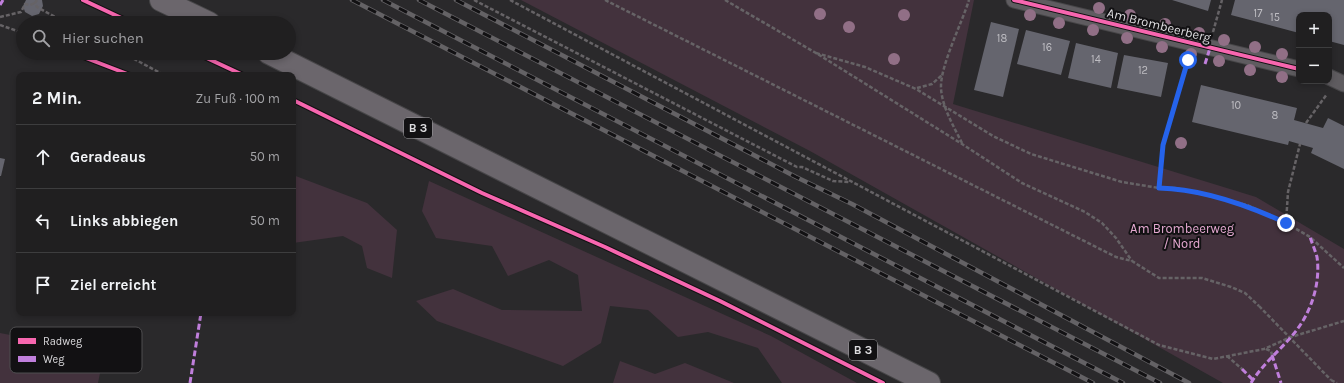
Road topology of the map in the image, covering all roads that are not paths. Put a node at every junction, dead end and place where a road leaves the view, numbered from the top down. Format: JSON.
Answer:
{"nodes":[{"id":1,"x":161,"y":0,"type":"edge"},
{"id":2,"x":1014,"y":0,"type":"edge"},
{"id":3,"x":194,"y":16,"type":"edge"},
{"id":4,"x":283,"y":60,"type":"edge"},
{"id":5,"x":1296,"y":68,"type":"edge"},
{"id":6,"x":929,"y":383,"type":"edge"}],
"edges":[{"from":1,"to":3,"type":"main road"},
{"from":2,"to":5,"type":"street","name":"Am Brombeerberg"},
{"from":4,"to":6,"type":"main road","number":"B 3"}]}
